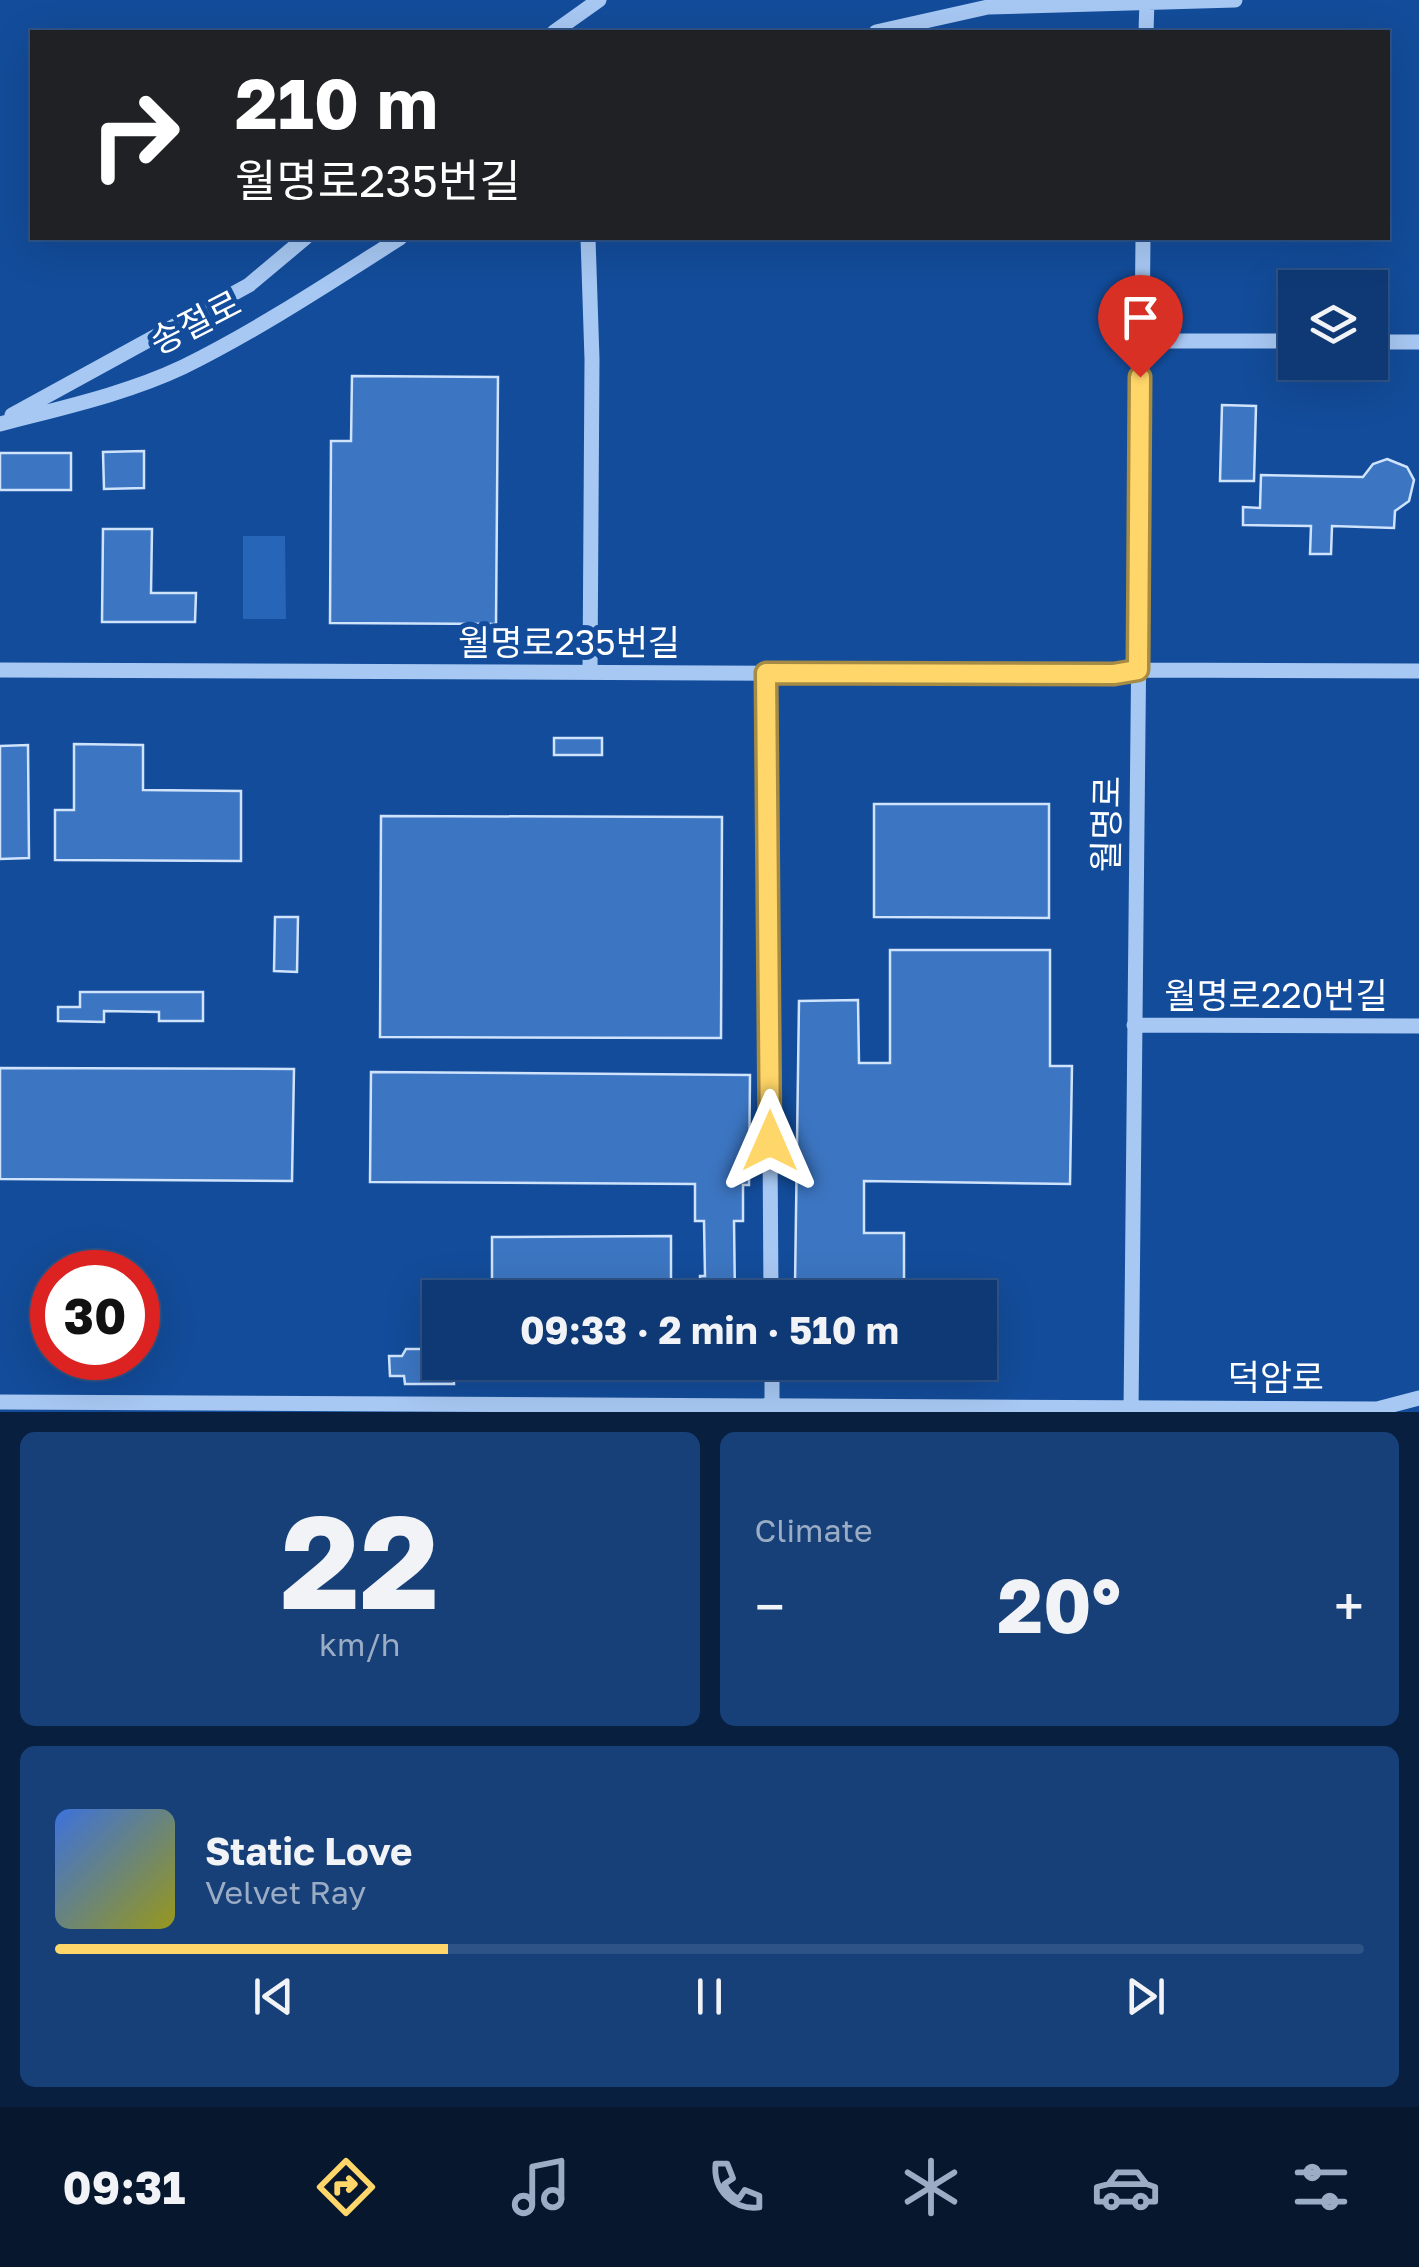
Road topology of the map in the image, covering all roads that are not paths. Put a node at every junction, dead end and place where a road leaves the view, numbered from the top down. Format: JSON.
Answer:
{"nodes":[{"id":1,"x":599,"y":0,"type":"edge"},
{"id":2,"x":1236,"y":0,"type":"edge"},
{"id":3,"x":1147,"y":2,"type":"edge"},
{"id":4,"x":987,"y":3,"type":"edge"},
{"id":5,"x":557,"y":30,"type":"edge"},
{"id":6,"x":884,"y":30,"type":"edge"},
{"id":7,"x":1146,"y":30,"type":"edge"},
{"id":8,"x":303,"y":240,"type":"edge"},
{"id":9,"x":397,"y":240,"type":"edge"},
{"id":10,"x":588,"y":240,"type":"edge"},
{"id":11,"x":1142,"y":240,"type":"edge"},
{"id":12,"x":1141,"y":341,"type":"junction"},
{"id":13,"x":1278,"y":342,"type":"edge"},
{"id":14,"x":1388,"y":342,"type":"edge"},
{"id":15,"x":1419,"y":342,"type":"edge"},
{"id":16,"x":0,"y":423,"type":"edge"},
{"id":17,"x":0,"y":670,"type":"edge"},
{"id":18,"x":1138,"y":670,"type":"junction"},
{"id":19,"x":1419,"y":671,"type":"edge"},
{"id":20,"x":590,"y":672,"type":"junction"},
{"id":21,"x":766,"y":673,"type":"junction"},
{"id":22,"x":1134,"y":1025,"type":"junction"},
{"id":23,"x":1419,"y":1026,"type":"edge"},
{"id":24,"x":771,"y":1280,"type":"edge"},
{"id":25,"x":772,"y":1380,"type":"edge"},
{"id":26,"x":1419,"y":1398,"type":"edge"},
{"id":27,"x":0,"y":1402,"type":"edge"},
{"id":28,"x":772,"y":1406,"type":"junction"},
{"id":29,"x":1279,"y":1409,"type":"edge"},
{"id":30,"x":1131,"y":1410,"type":"edge"},
{"id":31,"x":1377,"y":1410,"type":"edge"}],
"edges":[{"from":1,"to":5,"type":"street"},
{"from":2,"to":3,"type":"street"},
{"from":3,"to":4,"type":"street"},
{"from":3,"to":7,"type":"street"},
{"from":4,"to":6,"type":"street"},
{"from":8,"to":16,"type":"street"},
{"from":9,"to":16,"type":"street","name":"송절로"},
{"from":10,"to":20,"type":"street"},
{"from":11,"to":12,"type":"street","name":"월명로"},
{"from":12,"to":13,"type":"street"},
{"from":12,"to":18,"type":"street","name":"월명로"},
{"from":14,"to":15,"type":"street"},
{"from":17,"to":20,"type":"street","name":"월명로235번길"},
{"from":18,"to":19,"type":"street","name":"월명로235번길"},
{"from":18,"to":21,"type":"street","name":"월명로235번길"},
{"from":18,"to":22,"type":"street","name":"월명로"},
{"from":20,"to":21,"type":"street","name":"월명로235번길"},
{"from":21,"to":24,"type":"street"},
{"from":22,"to":23,"type":"street","name":"월명로220번길"},
{"from":22,"to":30,"type":"street","name":"월명로"},
{"from":25,"to":28,"type":"street"},
{"from":26,"to":31,"type":"street","name":"덕암로"},
{"from":27,"to":28,"type":"street","name":"덕암로"},
{"from":28,"to":30,"type":"street","name":"덕암로"},
{"from":29,"to":30,"type":"street","name":"덕암로"},
{"from":29,"to":31,"type":"street","name":"덕암로"}]}
